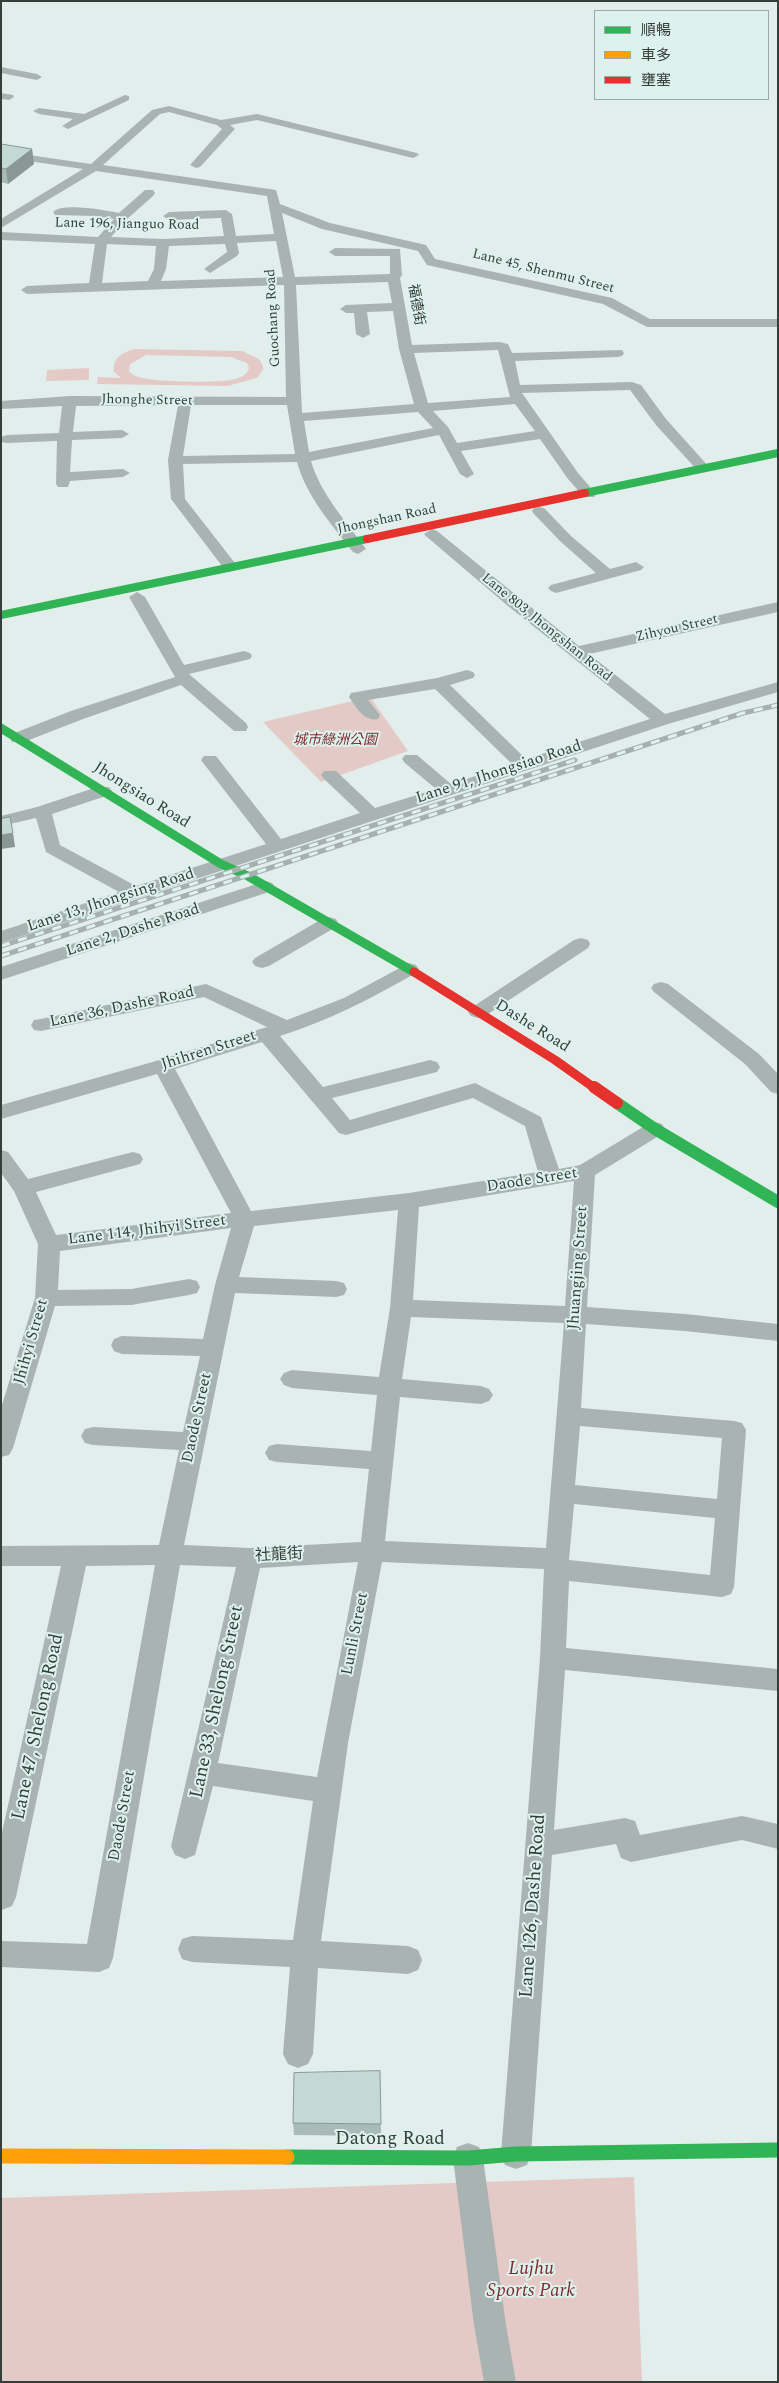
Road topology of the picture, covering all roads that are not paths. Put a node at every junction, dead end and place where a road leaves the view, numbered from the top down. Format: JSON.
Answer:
{"nodes":[{"id":1,"x":1,"y":70,"type":"edge"},
{"id":2,"x":38,"y":77,"type":"dead end"},
{"id":3,"x":108,"y":94,"type":"dead end"},
{"id":4,"x":151,"y":104,"type":"dead end"},
{"id":5,"x":169,"y":109,"type":"junction"},
{"id":6,"x":39,"y":111,"type":"dead end"},
{"id":7,"x":83,"y":117,"type":"junction"},
{"id":8,"x":221,"y":123,"type":"junction"},
{"id":9,"x":68,"y":126,"type":"dead end"},
{"id":10,"x":1,"y":154,"type":"edge"},
{"id":11,"x":413,"y":155,"type":"dead end"},
{"id":12,"x":196,"y":165,"type":"dead end"},
{"id":13,"x":92,"y":169,"type":"junction"},
{"id":14,"x":149,"y":193,"type":"dead end"},
{"id":15,"x":275,"y":206,"type":"junction"},
{"id":16,"x":59,"y":212,"type":"dead end"},
{"id":17,"x":170,"y":216,"type":"dead end"},
{"id":18,"x":122,"y":217,"type":"junction"},
{"id":19,"x":1,"y":224,"type":"edge"},
{"id":20,"x":366,"y":235,"type":"junction"},
{"id":21,"x":1,"y":236,"type":"edge"},
{"id":22,"x":282,"y":237,"type":"junction"},
{"id":23,"x":229,"y":239,"type":"junction"},
{"id":24,"x":101,"y":241,"type":"junction"},
{"id":25,"x":163,"y":243,"type":"junction"},
{"id":26,"x":361,"y":251,"type":"junction"},
{"id":27,"x":335,"y":252,"type":"dead end"},
{"id":28,"x":210,"y":269,"type":"dead end"},
{"id":29,"x":394,"y":278,"type":"junction"},
{"id":30,"x":290,"y":281,"type":"junction"},
{"id":31,"x":153,"y":285,"type":"junction"},
{"id":32,"x":95,"y":287,"type":"junction"},
{"id":33,"x":26,"y":290,"type":"dead end"},
{"id":34,"x":399,"y":307,"type":"junction"},
{"id":35,"x":360,"y":308,"type":"junction"},
{"id":36,"x":346,"y":309,"type":"dead end"},
{"id":37,"x":778,"y":323,"type":"edge"},
{"id":38,"x":363,"y":334,"type":"dead end"},
{"id":39,"x":406,"y":349,"type":"junction"},
{"id":40,"x":617,"y":352,"type":"dead end"},
{"id":41,"x":507,"y":357,"type":"junction"},
{"id":42,"x":516,"y":395,"type":"junction"},
{"id":43,"x":70,"y":400,"type":"junction"},
{"id":44,"x":185,"y":401,"type":"junction"},
{"id":45,"x":293,"y":401,"type":"junction"},
{"id":46,"x":1,"y":405,"type":"edge"},
{"id":47,"x":422,"y":408,"type":"junction"},
{"id":48,"x":295,"y":418,"type":"junction"},
{"id":49,"x":443,"y":430,"type":"junction"},
{"id":50,"x":122,"y":434,"type":"dead end"},
{"id":51,"x":545,"y":434,"type":"junction"},
{"id":52,"x":64,"y":435,"type":"junction"},
{"id":53,"x":7,"y":439,"type":"dead end"},
{"id":54,"x":452,"y":448,"type":"junction"},
{"id":55,"x":778,"y":453,"type":"edge"},
{"id":56,"x":303,"y":458,"type":"junction"},
{"id":57,"x":174,"y":460,"type":"junction"},
{"id":58,"x":778,"y":462,"type":"edge"},
{"id":59,"x":703,"y":468,"type":"junction"},
{"id":60,"x":123,"y":473,"type":"dead end"},
{"id":61,"x":467,"y":474,"type":"dead end"},
{"id":62,"x":588,"y":494,"type":"junction"},
{"id":63,"x":539,"y":511,"type":"junction"},
{"id":64,"x":432,"y":534,"type":"junction"},
{"id":65,"x":356,"y":546,"type":"junction"},
{"id":66,"x":230,"y":567,"type":"junction"},
{"id":67,"x":636,"y":567,"type":"dead end"},
{"id":68,"x":608,"y":575,"type":"junction"},
{"id":69,"x":556,"y":588,"type":"dead end"},
{"id":70,"x":137,"y":597,"type":"junction"},
{"id":71,"x":777,"y":609,"type":"edge"},
{"id":72,"x":1,"y":615,"type":"edge"},
{"id":73,"x":1,"y":623,"type":"edge"},
{"id":74,"x":576,"y":652,"type":"junction"},
{"id":75,"x":244,"y":656,"type":"dead end"},
{"id":76,"x":182,"y":675,"type":"junction"},
{"id":77,"x":467,"y":675,"type":"dead end"},
{"id":78,"x":439,"y":683,"type":"junction"},
{"id":79,"x":778,"y":687,"type":"edge"},
{"id":80,"x":372,"y":715,"type":"dead end"},
{"id":81,"x":662,"y":720,"type":"junction"},
{"id":82,"x":240,"y":727,"type":"dead end"},
{"id":83,"x":1,"y":728,"type":"edge"},
{"id":84,"x":18,"y":738,"type":"junction"},
{"id":85,"x":411,"y":759,"type":"dead end"},
{"id":86,"x":210,"y":760,"type":"dead end"},
{"id":87,"x":523,"y":765,"type":"junction"},
{"id":88,"x":330,"y":775,"type":"dead end"},
{"id":89,"x":448,"y":790,"type":"junction"},
{"id":90,"x":103,"y":791,"type":"junction"},
{"id":91,"x":43,"y":811,"type":"junction"},
{"id":92,"x":372,"y":815,"type":"junction"},
{"id":93,"x":1,"y":820,"type":"edge"},
{"id":94,"x":278,"y":846,"type":"junction"},
{"id":95,"x":222,"y":864,"type":"junction"},
{"id":96,"x":266,"y":887,"type":"junction"},
{"id":97,"x":136,"y":894,"type":"junction"},
{"id":98,"x":329,"y":923,"type":"junction"},
{"id":99,"x":1,"y":937,"type":"edge"},
{"id":100,"x":581,"y":944,"type":"dead end"},
{"id":101,"x":262,"y":962,"type":"dead end"},
{"id":102,"x":409,"y":969,"type":"junction"},
{"id":103,"x":1,"y":974,"type":"edge"},
{"id":104,"x":661,"y":988,"type":"dead end"},
{"id":105,"x":478,"y":1012,"type":"junction"},
{"id":106,"x":41,"y":1025,"type":"dead end"},
{"id":107,"x":285,"y":1027,"type":"junction"},
{"id":108,"x":266,"y":1033,"type":"junction"},
{"id":109,"x":164,"y":1066,"type":"junction"},
{"id":110,"x":430,"y":1067,"type":"dead end"},
{"id":111,"x":778,"y":1087,"type":"edge"},
{"id":112,"x":318,"y":1095,"type":"junction"},
{"id":113,"x":1,"y":1112,"type":"edge"},
{"id":114,"x":655,"y":1129,"type":"junction"},
{"id":115,"x":1,"y":1157,"type":"edge"},
{"id":116,"x":134,"y":1159,"type":"dead end"},
{"id":117,"x":586,"y":1172,"type":"junction"},
{"id":118,"x":551,"y":1179,"type":"junction"},
{"id":119,"x":23,"y":1188,"type":"junction"},
{"id":120,"x":408,"y":1201,"type":"junction"},
{"id":121,"x":778,"y":1202,"type":"edge"},
{"id":122,"x":245,"y":1219,"type":"junction"},
{"id":123,"x":49,"y":1244,"type":"junction"},
{"id":124,"x":226,"y":1285,"type":"junction"},
{"id":125,"x":189,"y":1287,"type":"dead end"},
{"id":126,"x":336,"y":1289,"type":"dead end"},
{"id":127,"x":46,"y":1298,"type":"junction"},
{"id":128,"x":401,"y":1308,"type":"junction"},
{"id":129,"x":576,"y":1315,"type":"junction"},
{"id":130,"x":778,"y":1333,"type":"edge"},
{"id":131,"x":122,"y":1345,"type":"dead end"},
{"id":132,"x":213,"y":1348,"type":"junction"},
{"id":133,"x":292,"y":1379,"type":"dead end"},
{"id":134,"x":388,"y":1387,"type":"junction"},
{"id":135,"x":481,"y":1395,"type":"dead end"},
{"id":136,"x":569,"y":1416,"type":"junction"},
{"id":137,"x":93,"y":1436,"type":"dead end"},
{"id":138,"x":193,"y":1442,"type":"junction"},
{"id":139,"x":1,"y":1448,"type":"edge"},
{"id":140,"x":277,"y":1453,"type":"dead end"},
{"id":141,"x":381,"y":1461,"type":"junction"},
{"id":142,"x":562,"y":1493,"type":"junction"},
{"id":143,"x":728,"y":1510,"type":"junction"},
{"id":144,"x":372,"y":1551,"type":"junction"},
{"id":145,"x":1,"y":1556,"type":"edge"},
{"id":146,"x":76,"y":1556,"type":"junction"},
{"id":147,"x":169,"y":1556,"type":"junction"},
{"id":148,"x":250,"y":1558,"type":"junction"},
{"id":149,"x":557,"y":1564,"type":"junction"},
{"id":150,"x":553,"y":1658,"type":"junction"},
{"id":151,"x":778,"y":1680,"type":"edge"},
{"id":152,"x":203,"y":1774,"type":"junction"},
{"id":153,"x":329,"y":1791,"type":"junction"},
{"id":154,"x":778,"y":1837,"type":"edge"},
{"id":155,"x":539,"y":1845,"type":"junction"},
{"id":156,"x":185,"y":1846,"type":"dead end"},
{"id":157,"x":2,"y":1897,"type":"edge"},
{"id":158,"x":192,"y":1949,"type":"dead end"},
{"id":159,"x":1,"y":1954,"type":"edge"},
{"id":160,"x":305,"y":1954,"type":"junction"},
{"id":161,"x":408,"y":1960,"type":"dead end"},
{"id":162,"x":298,"y":2054,"type":"dead end"},
{"id":163,"x":778,"y":2150,"type":"edge"},
{"id":164,"x":516,"y":2154,"type":"junction"},
{"id":165,"x":1,"y":2156,"type":"edge"},
{"id":166,"x":468,"y":2158,"type":"junction"},
{"id":167,"x":500,"y":2382,"type":"edge"}],
"edges":[{"from":1,"to":2,"type":"street"},
{"from":3,"to":7,"type":"street"},
{"from":4,"to":5,"type":"street"},
{"from":5,"to":8,"type":"street"},
{"from":5,"to":13,"type":"street"},
{"from":6,"to":7,"type":"street"},
{"from":7,"to":9,"type":"street"},
{"from":8,"to":11,"type":"street"},
{"from":8,"to":12,"type":"street"},
{"from":10,"to":13,"type":"street","name":"Guochang Road"},
{"from":13,"to":15,"type":"street","name":"Guochang Road"},
{"from":13,"to":19,"type":"street"},
{"from":14,"to":18,"type":"street"},
{"from":15,"to":20,"type":"street","name":"Lane 45, Shenmu Street"},
{"from":15,"to":22,"type":"street","name":"Guochang Road"},
{"from":16,"to":18,"type":"street"},
{"from":17,"to":23,"type":"street"},
{"from":18,"to":24,"type":"street"},
{"from":20,"to":26,"type":"street"},
{"from":20,"to":37,"type":"street","name":"Lane 45, Shenmu Street"},
{"from":21,"to":24,"type":"street","name":"Lane 196, Jianguo Road"},
{"from":22,"to":23,"type":"street","name":"Lane 196, Jianguo Road"},
{"from":22,"to":30,"type":"street","name":"Guochang Road"},
{"from":23,"to":25,"type":"street","name":"Lane 196, Jianguo Road"},
{"from":23,"to":28,"type":"street"},
{"from":24,"to":25,"type":"street","name":"Lane 196, Jianguo Road"},
{"from":24,"to":32,"type":"street"},
{"from":25,"to":31,"type":"street"},
{"from":26,"to":27,"type":"street"},
{"from":26,"to":29,"type":"street"},
{"from":29,"to":30,"type":"street","name":"福德街"},
{"from":29,"to":34,"type":"street","name":"福德街"},
{"from":30,"to":31,"type":"street","name":"福德街"},
{"from":30,"to":45,"type":"street","name":"Guochang Road"},
{"from":31,"to":32,"type":"street","name":"福德街"},
{"from":32,"to":33,"type":"street","name":"福德街"},
{"from":34,"to":35,"type":"street"},
{"from":34,"to":39,"type":"street","name":"福德街"},
{"from":35,"to":36,"type":"street"},
{"from":35,"to":38,"type":"street"},
{"from":39,"to":41,"type":"street"},
{"from":39,"to":47,"type":"street","name":"福德街"},
{"from":40,"to":41,"type":"street"},
{"from":41,"to":42,"type":"street"},
{"from":42,"to":47,"type":"street"},
{"from":42,"to":51,"type":"street"},
{"from":42,"to":59,"type":"street"},
{"from":43,"to":44,"type":"street","name":"Jhonghe Street"},
{"from":43,"to":46,"type":"street","name":"Jhonghe Street"},
{"from":43,"to":52,"type":"street"},
{"from":44,"to":45,"type":"street","name":"Jhonghe Street"},
{"from":44,"to":57,"type":"street"},
{"from":45,"to":48,"type":"street","name":"Guochang Road"},
{"from":47,"to":48,"type":"street"},
{"from":47,"to":49,"type":"street","name":"福德街"},
{"from":48,"to":56,"type":"street","name":"Guochang Road"},
{"from":49,"to":54,"type":"street","name":"福德街"},
{"from":49,"to":56,"type":"street"},
{"from":50,"to":52,"type":"street"},
{"from":51,"to":54,"type":"street"},
{"from":51,"to":62,"type":"street"},
{"from":52,"to":53,"type":"street"},
{"from":52,"to":60,"type":"street"},
{"from":54,"to":61,"type":"street","name":"福德街"},
{"from":55,"to":59,"type":"main road","name":"Jhongshan Road"},
{"from":56,"to":57,"type":"street"},
{"from":56,"to":65,"type":"street","name":"Guochang Road"},
{"from":57,"to":66,"type":"street"},
{"from":58,"to":63,"type":"main road","name":"Jhongshan Road"},
{"from":59,"to":62,"type":"main road","name":"Jhongshan Road"},
{"from":62,"to":65,"type":"main road","name":"Jhongshan Road"},
{"from":63,"to":64,"type":"main road","name":"Jhongshan Road"},
{"from":63,"to":68,"type":"street"},
{"from":64,"to":65,"type":"main road","name":"Jhongshan Road"},
{"from":64,"to":74,"type":"street","name":"Lane 803, Jhongshan Road"},
{"from":65,"to":66,"type":"main road","name":"Jhongshan Road"},
{"from":65,"to":70,"type":"main road","name":"Jhongshan Road"},
{"from":66,"to":72,"type":"main road","name":"Jhongshan Road"},
{"from":67,"to":68,"type":"street"},
{"from":68,"to":69,"type":"street"},
{"from":70,"to":73,"type":"main road","name":"Jhongshan Road"},
{"from":70,"to":76,"type":"street"},
{"from":71,"to":74,"type":"street","name":"Zihyou Street"},
{"from":74,"to":81,"type":"street","name":"Lane 803, Jhongshan Road"},
{"from":75,"to":76,"type":"street"},
{"from":76,"to":82,"type":"street"},
{"from":76,"to":84,"type":"street"},
{"from":77,"to":78,"type":"street"},
{"from":78,"to":80,"type":"street"},
{"from":78,"to":87,"type":"street"},
{"from":79,"to":81,"type":"street","name":"Lane 91, Jhongsiao Road"},
{"from":81,"to":87,"type":"street","name":"Lane 91, Jhongsiao Road"},
{"from":83,"to":84,"type":"main road","name":"Jhongsiao Road"},
{"from":84,"to":90,"type":"main road","name":"Jhongsiao Road"},
{"from":85,"to":89,"type":"street"},
{"from":86,"to":94,"type":"street"},
{"from":87,"to":89,"type":"street","name":"Lane 91, Jhongsiao Road"},
{"from":88,"to":92,"type":"street"},
{"from":89,"to":92,"type":"street","name":"Lane 91, Jhongsiao Road"},
{"from":90,"to":91,"type":"street"},
{"from":90,"to":95,"type":"main road","name":"Jhongsiao Road"},
{"from":91,"to":93,"type":"street"},
{"from":91,"to":97,"type":"street"},
{"from":92,"to":94,"type":"street","name":"Lane 91, Jhongsiao Road"},
{"from":94,"to":95,"type":"street","name":"Lane 91, Jhongsiao Road"},
{"from":95,"to":96,"type":"main road","name":"Jhongsiao Road"},
{"from":95,"to":97,"type":"street","name":"Lane 13, Jhongsing Road"},
{"from":96,"to":98,"type":"main road","name":"Dashe Road"},
{"from":96,"to":103,"type":"street","name":"Lane 2, Dashe Road"},
{"from":97,"to":99,"type":"street","name":"Lane 13, Jhongsing Road"},
{"from":98,"to":101,"type":"street"},
{"from":98,"to":102,"type":"main road","name":"Dashe Road"},
{"from":100,"to":105,"type":"street"},
{"from":102,"to":105,"type":"main road","name":"Dashe Road"},
{"from":102,"to":107,"type":"street","name":"Jhihren Street"},
{"from":104,"to":111,"type":"street"},
{"from":105,"to":114,"type":"main road","name":"Dashe Road"},
{"from":106,"to":107,"type":"street","name":"Lane 36, Dashe Road"},
{"from":107,"to":108,"type":"street","name":"Jhihren Street"},
{"from":108,"to":109,"type":"street","name":"Jhihren Street"},
{"from":108,"to":112,"type":"street"},
{"from":109,"to":113,"type":"street","name":"Jhihren Street"},
{"from":109,"to":122,"type":"street"},
{"from":110,"to":112,"type":"street"},
{"from":112,"to":118,"type":"street"},
{"from":114,"to":117,"type":"street"},
{"from":114,"to":121,"type":"main road","name":"Dashe Road"},
{"from":115,"to":119,"type":"street","name":"Jhihyi Street"},
{"from":116,"to":119,"type":"street"},
{"from":117,"to":118,"type":"street","name":"Daode Street"},
{"from":117,"to":129,"type":"street","name":"Jhuangjing Street"},
{"from":118,"to":120,"type":"street","name":"Daode Street"},
{"from":119,"to":123,"type":"street","name":"Jhihyi Street"},
{"from":120,"to":122,"type":"street","name":"Daode Street"},
{"from":120,"to":128,"type":"street","name":"Lunli Street"},
{"from":122,"to":123,"type":"street","name":"Lane 114, Jhihyi Street"},
{"from":122,"to":124,"type":"street","name":"Daode Street"},
{"from":123,"to":127,"type":"street","name":"Jhihyi Street"},
{"from":124,"to":126,"type":"street"},
{"from":124,"to":132,"type":"street","name":"Daode Street"},
{"from":125,"to":127,"type":"street"},
{"from":127,"to":139,"type":"street","name":"Jhihyi Street"},
{"from":128,"to":129,"type":"street"},
{"from":128,"to":134,"type":"street","name":"Lunli Street"},
{"from":129,"to":130,"type":"street"},
{"from":129,"to":136,"type":"street","name":"Jhuangjing Street"},
{"from":131,"to":132,"type":"street"},
{"from":132,"to":138,"type":"street","name":"Daode Street"},
{"from":133,"to":134,"type":"street"},
{"from":134,"to":135,"type":"street"},
{"from":134,"to":141,"type":"street","name":"Lunli Street"},
{"from":136,"to":142,"type":"street","name":"Lane 126, Dashe Road"},
{"from":136,"to":143,"type":"street"},
{"from":137,"to":138,"type":"street"},
{"from":138,"to":147,"type":"street","name":"Daode Street"},
{"from":140,"to":141,"type":"street"},
{"from":141,"to":144,"type":"street","name":"Lunli Street"},
{"from":142,"to":143,"type":"street"},
{"from":142,"to":149,"type":"street","name":"Lane 126, Dashe Road"},
{"from":143,"to":149,"type":"street"},
{"from":144,"to":148,"type":"street","name":"社龍街"},
{"from":144,"to":149,"type":"street","name":"社龍街"},
{"from":144,"to":153,"type":"street","name":"Lunli Street"},
{"from":145,"to":146,"type":"street","name":"社龍街"},
{"from":146,"to":147,"type":"street","name":"社龍街"},
{"from":146,"to":157,"type":"street","name":"Lane 47, Shelong Road"},
{"from":147,"to":148,"type":"street","name":"社龍街"},
{"from":147,"to":159,"type":"street","name":"Daode Street"},
{"from":148,"to":152,"type":"street","name":"Lane 33, Shelong Street"},
{"from":149,"to":150,"type":"street","name":"Lane 126, Dashe Road"},
{"from":150,"to":151,"type":"street"},
{"from":150,"to":155,"type":"street","name":"Lane 126, Dashe Road"},
{"from":152,"to":153,"type":"street"},
{"from":152,"to":156,"type":"street","name":"Lane 33, Shelong Street"},
{"from":153,"to":160,"type":"street","name":"Lunli Street"},
{"from":154,"to":155,"type":"street"},
{"from":155,"to":164,"type":"street","name":"Lane 126, Dashe Road"},
{"from":158,"to":160,"type":"street"},
{"from":160,"to":161,"type":"street"},
{"from":160,"to":162,"type":"street","name":"Lunli Street"},
{"from":163,"to":164,"type":"main road","name":"Datong Road"},
{"from":164,"to":166,"type":"main road","name":"Datong Road"},
{"from":165,"to":166,"type":"main road","name":"Datong Road"},
{"from":166,"to":167,"type":"street"}]}
